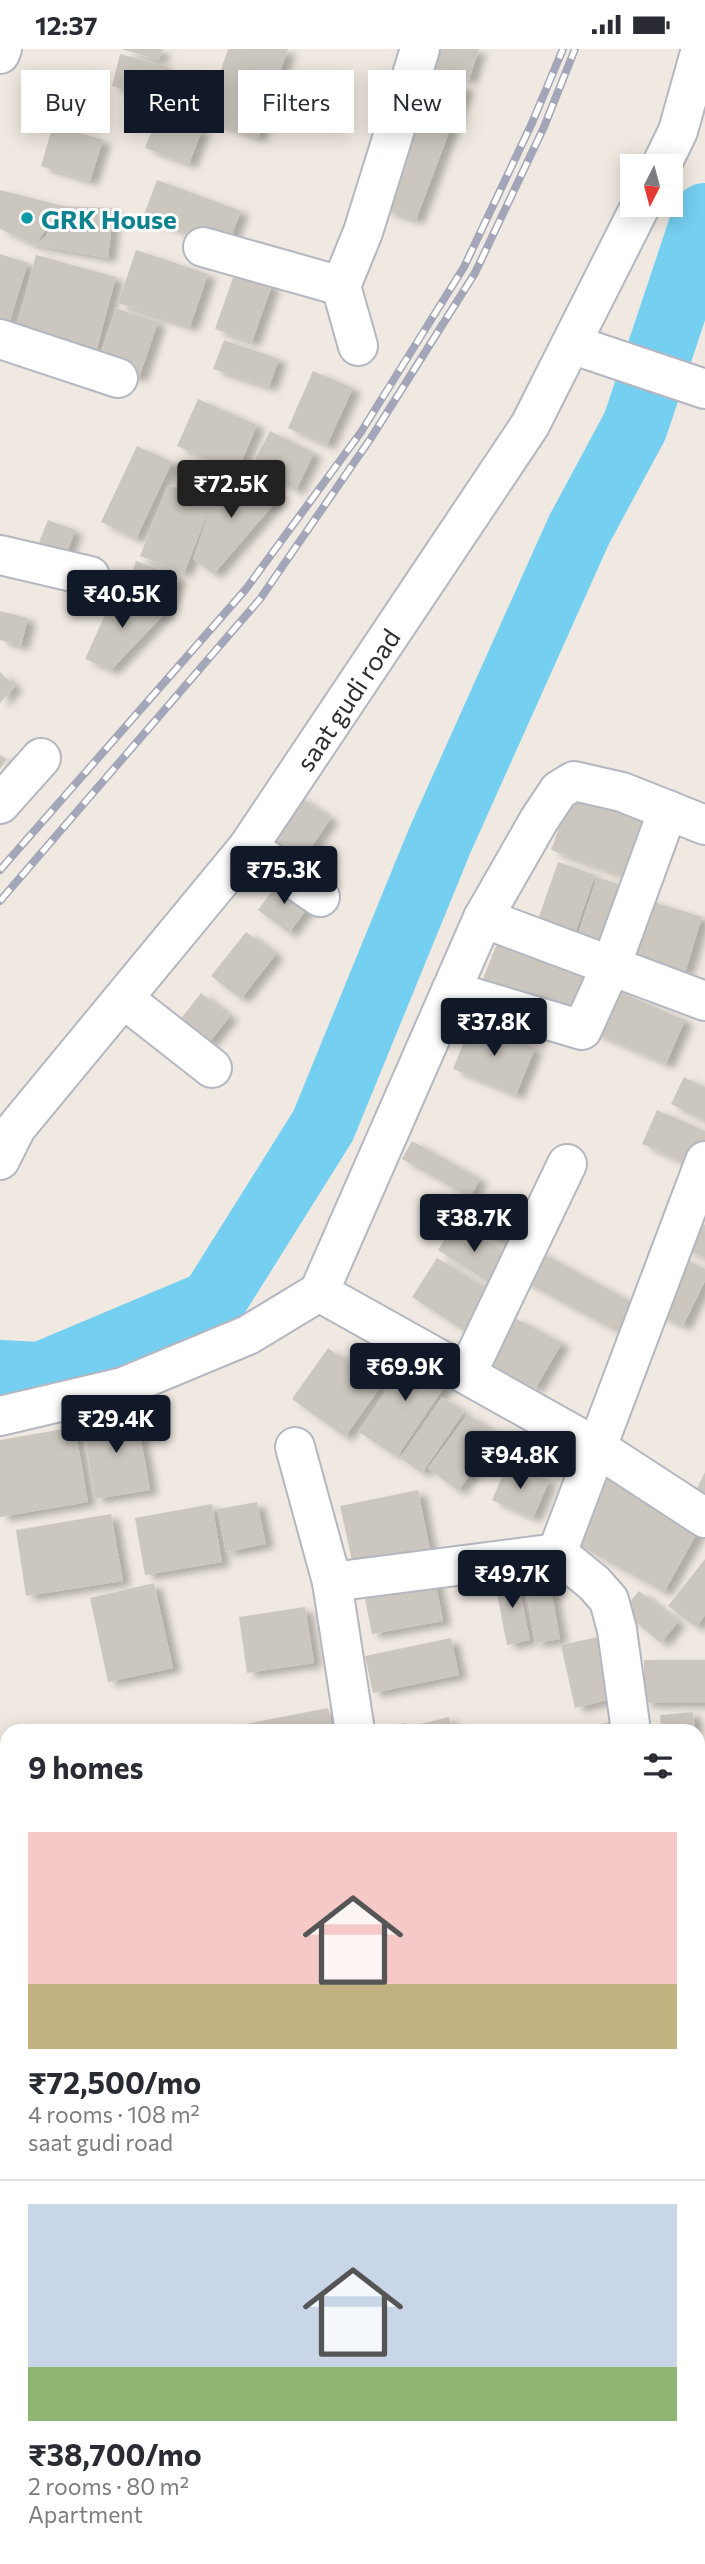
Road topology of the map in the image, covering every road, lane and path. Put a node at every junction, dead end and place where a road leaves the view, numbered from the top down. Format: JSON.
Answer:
{"nodes":[{"id":1,"x":2,"y":49,"type":"edge"},
{"id":2,"x":701,"y":49,"type":"edge"},
{"id":3,"x":408,"y":53,"type":"edge"},
{"id":4,"x":0,"y":54,"type":"edge"},
{"id":5,"x":667,"y":154,"type":"edge"},
{"id":6,"x":637,"y":217,"type":"edge"},
{"id":7,"x":202,"y":247,"type":"dead end"},
{"id":8,"x":341,"y":286,"type":"junction"},
{"id":9,"x":0,"y":339,"type":"edge"},
{"id":10,"x":358,"y":346,"type":"dead end"},
{"id":11,"x":588,"y":349,"type":"junction"},
{"id":12,"x":118,"y":378,"type":"dead end"},
{"id":13,"x":700,"y":388,"type":"edge"},
{"id":14,"x":0,"y":555,"type":"edge"},
{"id":15,"x":90,"y":576,"type":"dead end"},
{"id":16,"x":41,"y":758,"type":"dead end"},
{"id":17,"x":0,"y":804,"type":"edge"},
{"id":18,"x":668,"y":810,"type":"junction"},
{"id":19,"x":705,"y":825,"type":"edge"},
{"id":20,"x":248,"y":846,"type":"junction"},
{"id":21,"x":320,"y":897,"type":"dead end"},
{"id":22,"x":483,"y":918,"type":"junction"},
{"id":23,"x":611,"y":966,"type":"junction"},
{"id":24,"x":451,"y":991,"type":"junction"},
{"id":25,"x":124,"y":999,"type":"junction"},
{"id":26,"x":705,"y":1001,"type":"edge"},
{"id":27,"x":212,"y":1068,"type":"dead end"},
{"id":28,"x":0,"y":1160,"type":"edge"},
{"id":29,"x":705,"y":1161,"type":"edge"},
{"id":30,"x":567,"y":1164,"type":"dead end"},
{"id":31,"x":319,"y":1292,"type":"junction"},
{"id":32,"x":467,"y":1373,"type":"junction"},
{"id":33,"x":0,"y":1416,"type":"edge"},
{"id":34,"x":295,"y":1447,"type":"dead end"},
{"id":35,"x":596,"y":1447,"type":"junction"},
{"id":36,"x":705,"y":1518,"type":"edge"},
{"id":37,"x":557,"y":1553,"type":"junction"},
{"id":38,"x":332,"y":1582,"type":"junction"},
{"id":39,"x":354,"y":1724,"type":"edge"},
{"id":40,"x":630,"y":1724,"type":"edge"}],
"edges":[{"from":1,"to":4,"type":"street"},
{"from":2,"to":5,"type":"street"},
{"from":3,"to":8,"type":"street"},
{"from":6,"to":11,"type":"street","name":"saat gudi road"},
{"from":7,"to":8,"type":"street"},
{"from":8,"to":10,"type":"street"},
{"from":9,"to":12,"type":"street"},
{"from":11,"to":13,"type":"street"},
{"from":11,"to":20,"type":"street","name":"saat gudi road"},
{"from":14,"to":15,"type":"street"},
{"from":16,"to":17,"type":"street"},
{"from":18,"to":19,"type":"street"},
{"from":18,"to":22,"type":"street"},
{"from":18,"to":23,"type":"street"},
{"from":20,"to":21,"type":"street"},
{"from":20,"to":25,"type":"street","name":"saat gudi road"},
{"from":22,"to":23,"type":"street"},
{"from":22,"to":24,"type":"street"},
{"from":23,"to":24,"type":"street"},
{"from":23,"to":26,"type":"street"},
{"from":24,"to":31,"type":"street"},
{"from":25,"to":27,"type":"street"},
{"from":25,"to":28,"type":"street","name":"saat gudi road"},
{"from":29,"to":35,"type":"street"},
{"from":30,"to":32,"type":"street"},
{"from":31,"to":32,"type":"street"},
{"from":31,"to":33,"type":"street"},
{"from":32,"to":35,"type":"street"},
{"from":34,"to":38,"type":"street"},
{"from":35,"to":36,"type":"street"},
{"from":35,"to":37,"type":"street"},
{"from":37,"to":38,"type":"street"},
{"from":37,"to":40,"type":"street"},
{"from":38,"to":39,"type":"street"}]}
